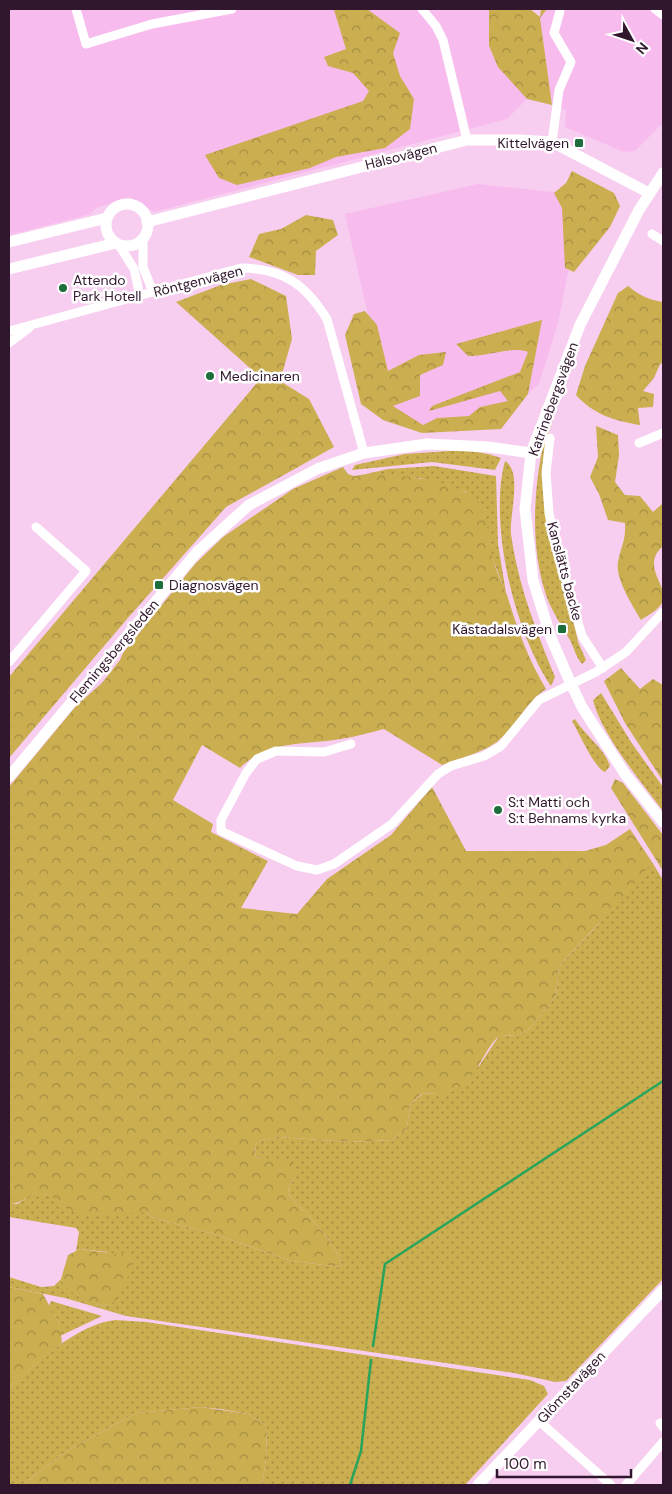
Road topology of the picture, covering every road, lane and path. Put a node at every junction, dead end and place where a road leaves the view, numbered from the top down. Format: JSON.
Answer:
{"nodes":[{"id":1,"x":76,"y":9,"type":"edge"},
{"id":2,"x":232,"y":9,"type":"edge"},
{"id":3,"x":422,"y":9,"type":"edge"},
{"id":4,"x":654,"y":9,"type":"edge"},
{"id":5,"x":560,"y":11,"type":"dead end"},
{"id":6,"x":663,"y":15,"type":"edge"},
{"id":7,"x":467,"y":140,"type":"junction"},
{"id":8,"x":552,"y":142,"type":"junction"},
{"id":9,"x":663,"y":173,"type":"edge"},
{"id":10,"x":649,"y":193,"type":"junction"},
{"id":11,"x":108,"y":218,"type":"junction"},
{"id":12,"x":148,"y":222,"type":"junction"},
{"id":13,"x":652,"y":234,"type":"dead end"},
{"id":14,"x":143,"y":238,"type":"junction"},
{"id":15,"x":663,"y":241,"type":"edge"},
{"id":16,"x":9,"y":242,"type":"edge"},
{"id":17,"x":118,"y":244,"type":"junction"},
{"id":18,"x":9,"y":269,"type":"edge"},
{"id":19,"x":152,"y":292,"type":"junction"},
{"id":20,"x":140,"y":296,"type":"junction"},
{"id":21,"x":33,"y":324,"type":"junction"},
{"id":22,"x":9,"y":331,"type":"edge"},
{"id":23,"x":9,"y":343,"type":"edge"},
{"id":24,"x":663,"y":433,"type":"edge"},
{"id":25,"x":550,"y":438,"type":"dead end"},
{"id":26,"x":639,"y":443,"type":"dead end"},
{"id":27,"x":531,"y":452,"type":"junction"},
{"id":28,"x":364,"y":453,"type":"junction"},
{"id":29,"x":36,"y":527,"type":"dead end"},
{"id":30,"x":663,"y":612,"type":"edge"},
{"id":31,"x":9,"y":662,"type":"edge"},
{"id":32,"x":603,"y":668,"type":"junction"},
{"id":33,"x":571,"y":684,"type":"junction"},
{"id":34,"x":351,"y":744,"type":"dead end"},
{"id":35,"x":9,"y":777,"type":"edge"},
{"id":36,"x":663,"y":822,"type":"edge"},
{"id":37,"x":663,"y":1290,"type":"edge"},
{"id":38,"x":539,"y":1421,"type":"junction"},
{"id":39,"x":663,"y":1442,"type":"edge"},
{"id":40,"x":478,"y":1485,"type":"edge"},
{"id":41,"x":611,"y":1485,"type":"edge"},
{"id":42,"x":626,"y":1485,"type":"edge"}],
"edges":[{"from":1,"to":2,"type":"street"},
{"from":3,"to":7,"type":"street"},
{"from":4,"to":6,"type":"street"},
{"from":5,"to":8,"type":"street"},
{"from":7,"to":8,"type":"street","name":"Hälsovägen"},
{"from":7,"to":12,"type":"street","name":"Hälsovägen"},
{"from":8,"to":10,"type":"street","name":"Hälsovägen"},
{"from":9,"to":10,"type":"street","name":"Katrinebergsvägen"},
{"from":10,"to":27,"type":"street","name":"Katrinebergsvägen"},
{"from":11,"to":12,"type":"street"},
{"from":11,"to":16,"type":"street"},
{"from":11,"to":17,"type":"street"},
{"from":12,"to":14,"type":"street"},
{"from":13,"to":15,"type":"street"},
{"from":14,"to":17,"type":"street"},
{"from":14,"to":19,"type":"street"},
{"from":17,"to":18,"type":"street"},
{"from":17,"to":20,"type":"street"},
{"from":19,"to":20,"type":"street","name":"Röntgenvägen"},
{"from":19,"to":28,"type":"street","name":"Röntgenvägen"},
{"from":20,"to":21,"type":"street","name":"Röntgenvägen"},
{"from":21,"to":22,"type":"street","name":"Röntgenvägen"},
{"from":21,"to":23,"type":"street","name":"Röntgenvägen"},
{"from":24,"to":26,"type":"street"},
{"from":25,"to":32,"type":"street","name":"Kanslätts backe"},
{"from":27,"to":28,"type":"street","name":"Flemingsbergsleden"},
{"from":27,"to":33,"type":"street","name":"Katrinebergsvägen"},
{"from":28,"to":35,"type":"street","name":"Flemingsbergsleden"},
{"from":29,"to":31,"type":"street"},
{"from":30,"to":32,"type":"street"},
{"from":32,"to":33,"type":"street"},
{"from":33,"to":34,"type":"street"},
{"from":33,"to":36,"type":"street","name":"Katrinebergsvägen"},
{"from":37,"to":38,"type":"street","name":"Glömstavägen"},
{"from":38,"to":40,"type":"street","name":"Glömstavägen"},
{"from":38,"to":41,"type":"street"},
{"from":39,"to":42,"type":"street"}]}
